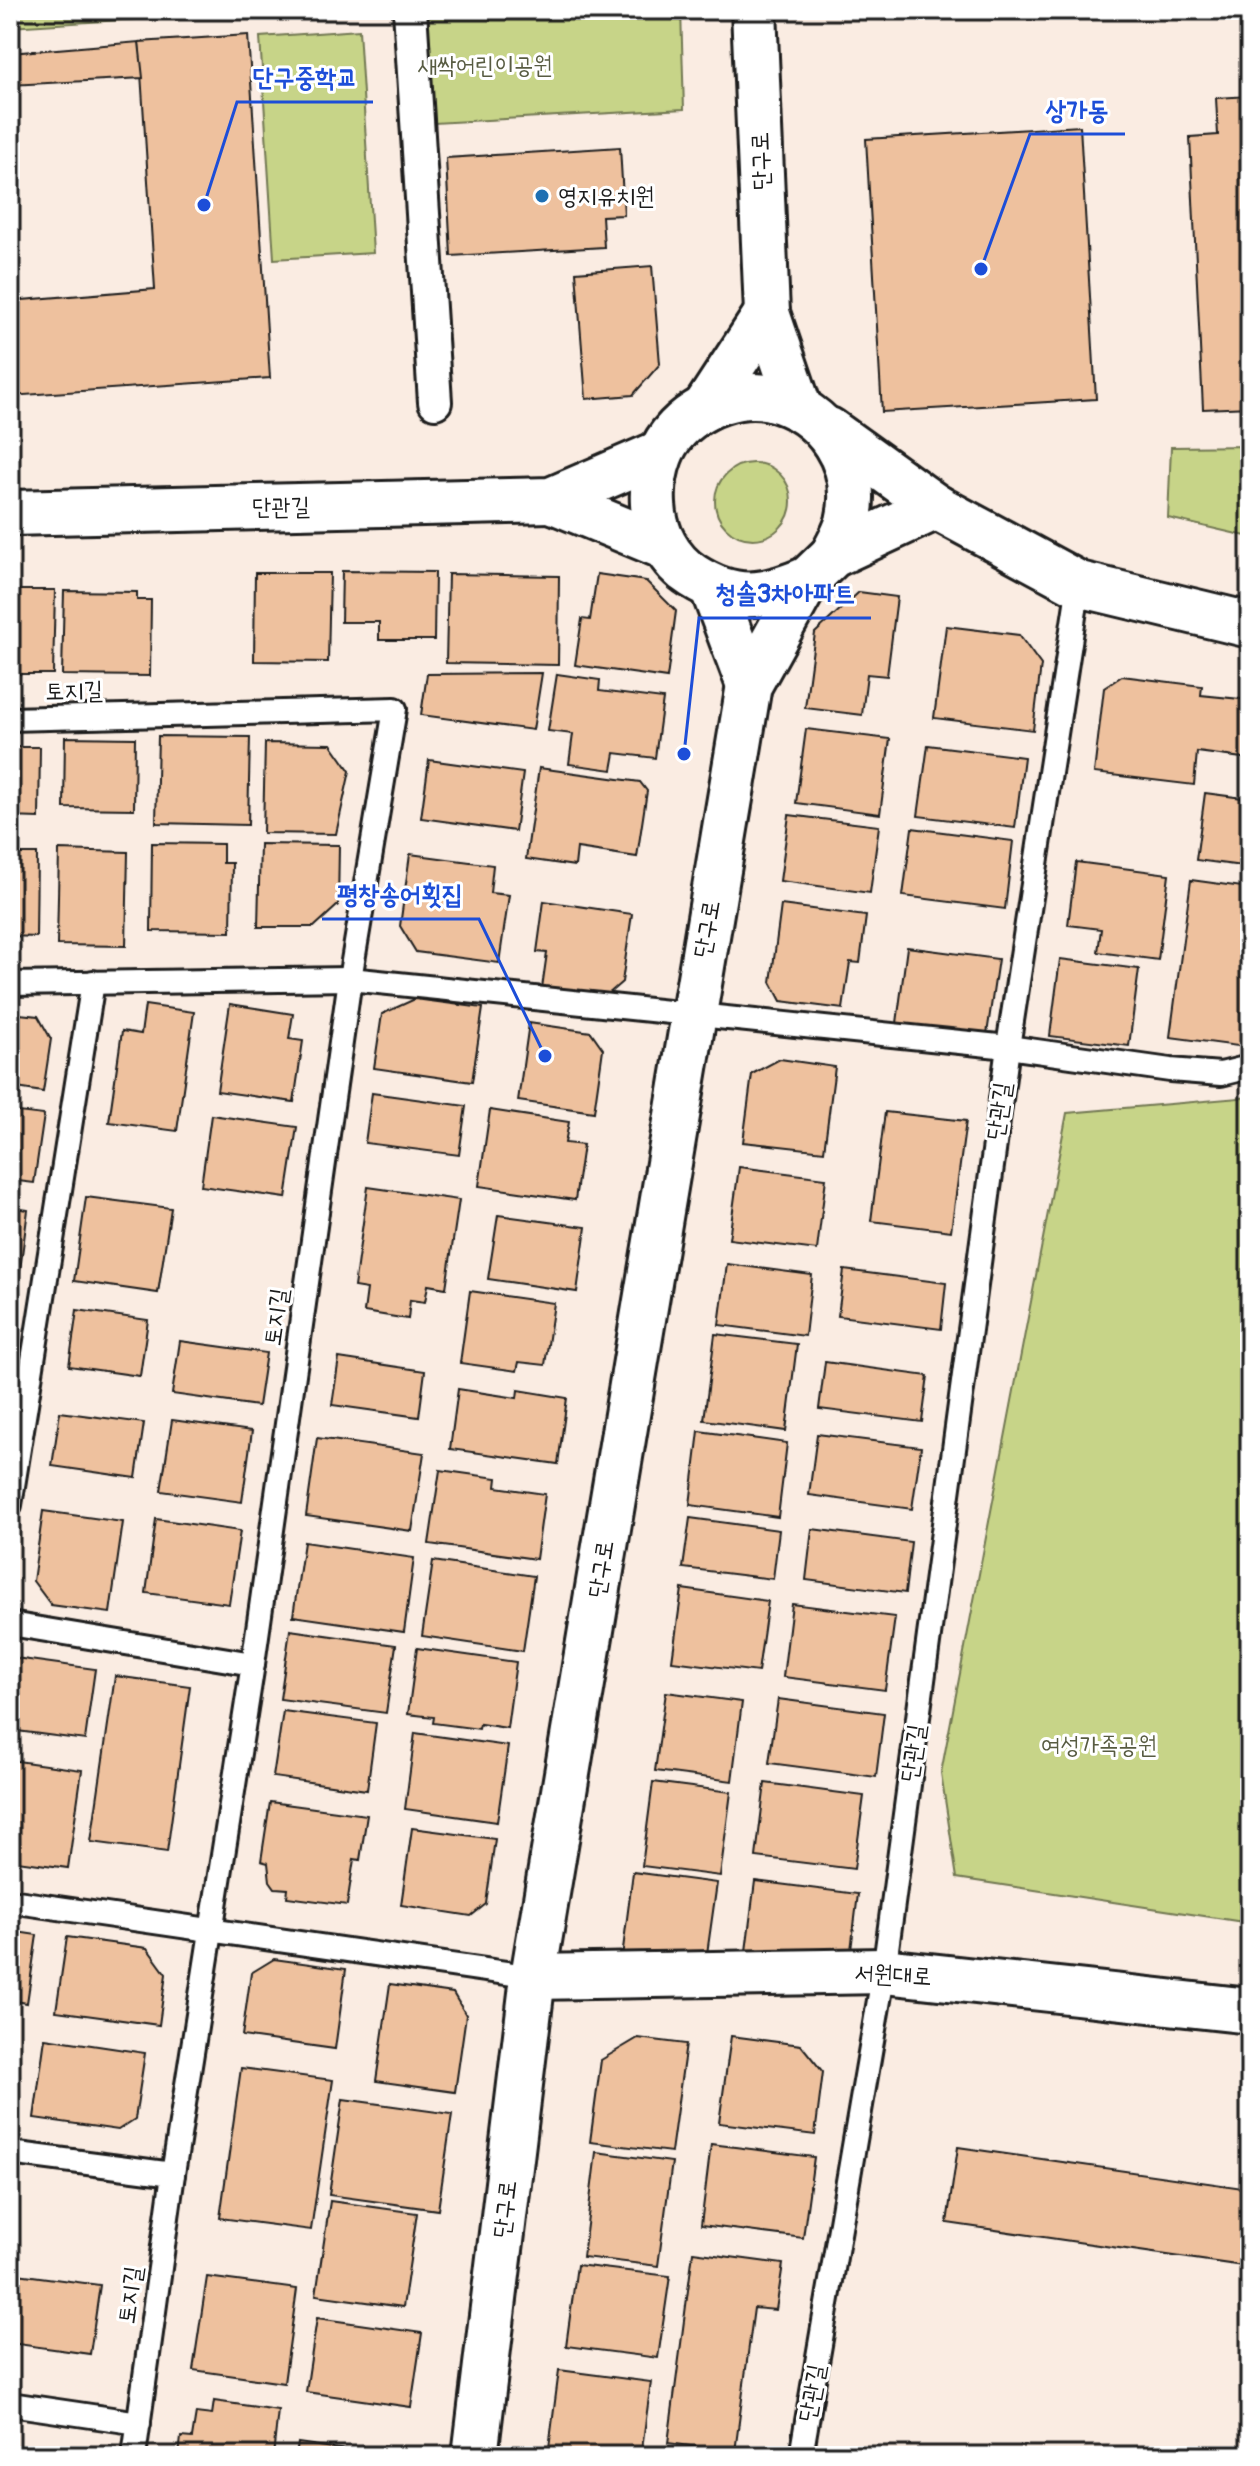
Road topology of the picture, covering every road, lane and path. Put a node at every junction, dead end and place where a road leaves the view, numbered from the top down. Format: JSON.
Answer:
{"nodes":[{"id":1,"x":410,"y":10,"type":"edge"},
{"id":2,"x":754,"y":10,"type":"edge"},
{"id":3,"x":767,"y":313,"type":"junction"},
{"id":4,"x":435,"y":402,"type":"dead end"},
{"id":5,"x":705,"y":408,"type":"junction"},
{"id":6,"x":812,"y":418,"type":"junction"},
{"id":7,"x":660,"y":453,"type":"junction"},
{"id":8,"x":551,"y":500,"type":"junction"},
{"id":9,"x":936,"y":507,"type":"junction"},
{"id":10,"x":10,"y":513,"type":"edge"},
{"id":11,"x":665,"y":547,"type":"junction"},
{"id":12,"x":820,"y":567,"type":"junction"},
{"id":13,"x":1079,"y":584,"type":"junction"},
{"id":14,"x":713,"y":589,"type":"junction"},
{"id":15,"x":1250,"y":625,"type":"edge"},
{"id":16,"x":749,"y":685,"type":"junction"},
{"id":17,"x":10,"y":719,"type":"edge"},
{"id":18,"x":350,"y":979,"type":"junction"},
{"id":19,"x":93,"y":982,"type":"junction"},
{"id":20,"x":10,"y":984,"type":"edge"},
{"id":21,"x":692,"y":1015,"type":"junction"},
{"id":22,"x":1008,"y":1047,"type":"junction"},
{"id":23,"x":1250,"y":1064,"type":"edge"},
{"id":24,"x":10,"y":1505,"type":"edge"},
{"id":25,"x":10,"y":1624,"type":"edge"},
{"id":26,"x":253,"y":1664,"type":"junction"},
{"id":27,"x":10,"y":1901,"type":"edge"},
{"id":28,"x":210,"y":1931,"type":"junction"},
{"id":29,"x":884,"y":1971,"type":"junction"},
{"id":30,"x":533,"y":1977,"type":"junction"},
{"id":31,"x":1250,"y":2011,"type":"edge"},
{"id":32,"x":10,"y":2153,"type":"edge"},
{"id":33,"x":173,"y":2174,"type":"junction"},
{"id":34,"x":10,"y":2404,"type":"edge"},
{"id":35,"x":139,"y":2423,"type":"junction"},
{"id":36,"x":134,"y":2456,"type":"edge"},
{"id":37,"x":475,"y":2456,"type":"edge"},
{"id":38,"x":801,"y":2456,"type":"edge"}],
"edges":[{"from":1,"to":4,"type":"street"},
{"from":2,"to":3,"type":"street","name":"단구로"},
{"from":3,"to":5,"type":"street"},
{"from":3,"to":6,"type":"street","name":"단구로"},
{"from":5,"to":6,"type":"street"},
{"from":5,"to":7,"type":"street"},
{"from":6,"to":9,"type":"street"},
{"from":6,"to":12,"type":"street"},
{"from":7,"to":8,"type":"street"},
{"from":7,"to":11,"type":"street"},
{"from":8,"to":10,"type":"street","name":"단관길"},
{"from":8,"to":11,"type":"street"},
{"from":9,"to":12,"type":"street"},
{"from":9,"to":13,"type":"street"},
{"from":11,"to":14,"type":"street"},
{"from":12,"to":14,"type":"street"},
{"from":12,"to":16,"type":"street"},
{"from":13,"to":15,"type":"street"},
{"from":13,"to":22,"type":"lane","name":"단관길"},
{"from":14,"to":16,"type":"street"},
{"from":16,"to":21,"type":"street","name":"단구로"},
{"from":17,"to":18,"type":"lane","name":"토지길"},
{"from":18,"to":19,"type":"lane"},
{"from":18,"to":21,"type":"lane"},
{"from":18,"to":26,"type":"lane","name":"토지길"},
{"from":19,"to":20,"type":"lane"},
{"from":19,"to":24,"type":"lane"},
{"from":21,"to":22,"type":"lane"},
{"from":21,"to":30,"type":"street","name":"단구로"},
{"from":22,"to":23,"type":"lane","name":"단관길"},
{"from":22,"to":29,"type":"lane","name":"단관길"},
{"from":25,"to":26,"type":"lane"},
{"from":26,"to":28,"type":"lane","name":"토지길"},
{"from":27,"to":28,"type":"lane"},
{"from":28,"to":30,"type":"lane"},
{"from":28,"to":33,"type":"lane","name":"토지길"},
{"from":29,"to":30,"type":"street","name":"서원대로"},
{"from":29,"to":31,"type":"street","name":"서원대로"},
{"from":29,"to":38,"type":"lane","name":"단관길"},
{"from":30,"to":37,"type":"street","name":"단구로"},
{"from":32,"to":33,"type":"lane"},
{"from":33,"to":35,"type":"lane","name":"토지길"},
{"from":34,"to":35,"type":"lane"},
{"from":35,"to":36,"type":"lane","name":"토지길"}]}
